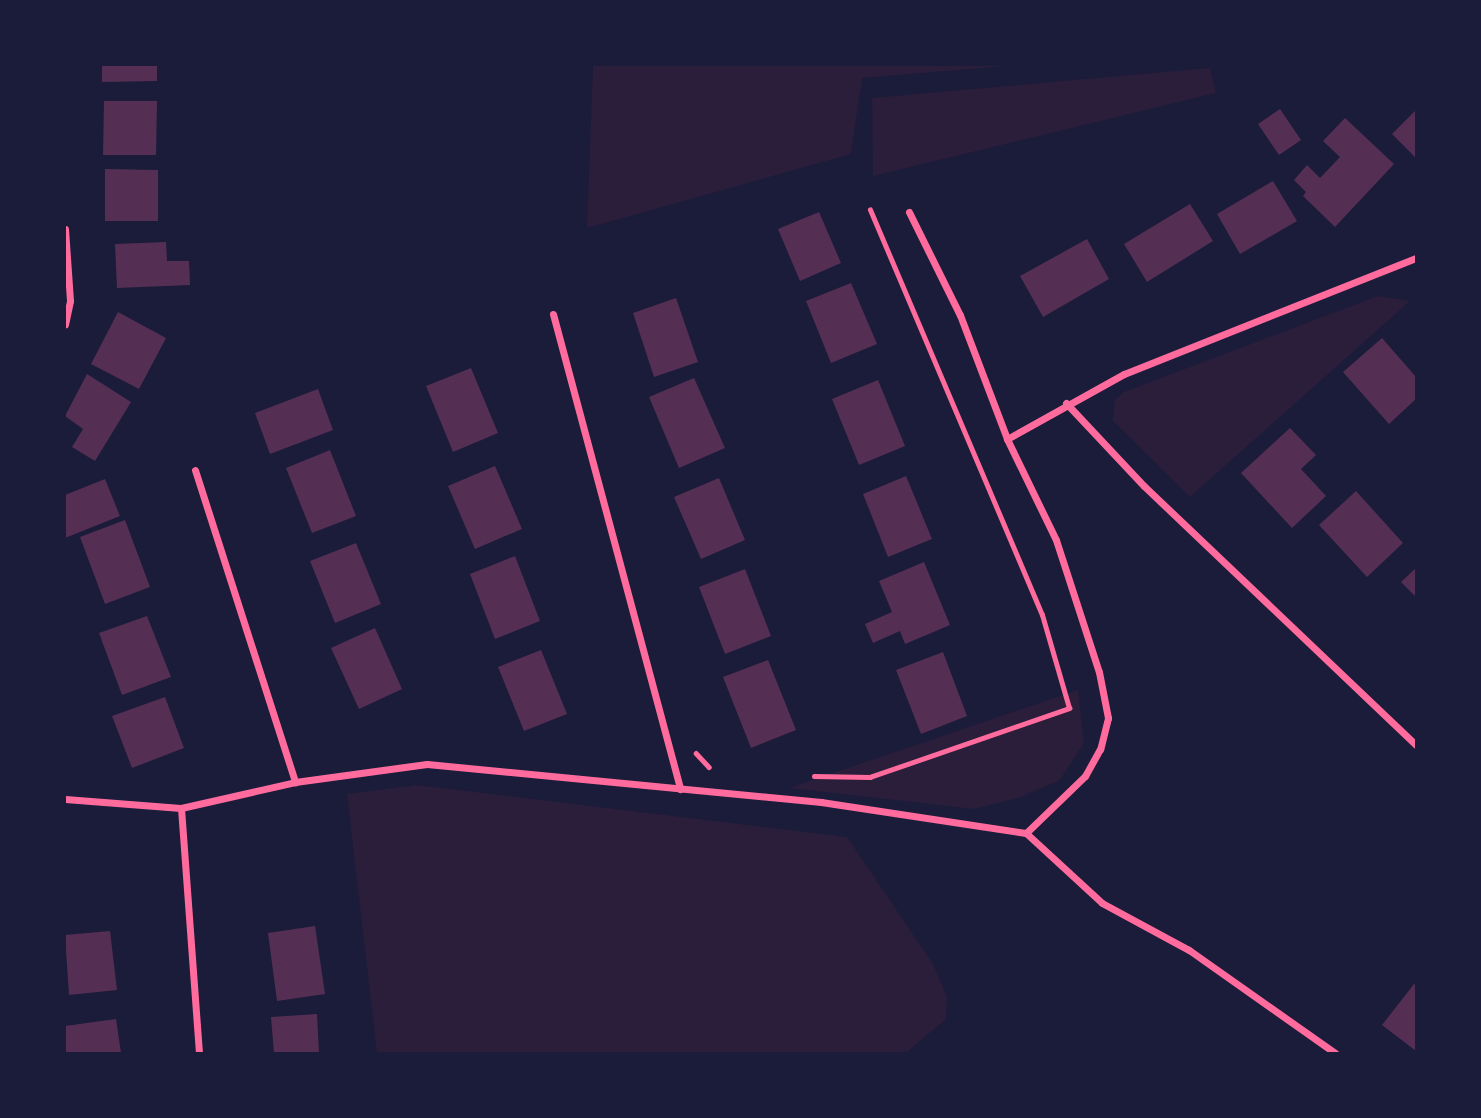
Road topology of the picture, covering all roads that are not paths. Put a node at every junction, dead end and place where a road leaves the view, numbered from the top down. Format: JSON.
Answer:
{"nodes":[{"id":1,"x":909,"y":212,"type":"dead end"},
{"id":2,"x":65,"y":229,"type":"edge"},
{"id":3,"x":1416,"y":258,"type":"edge"},
{"id":4,"x":1409,"y":264,"type":"junction"},
{"id":5,"x":1416,"y":269,"type":"edge"},
{"id":6,"x":553,"y":314,"type":"dead end"},
{"id":7,"x":65,"y":324,"type":"edge"},
{"id":8,"x":1066,"y":403,"type":"junction"},
{"id":9,"x":1007,"y":439,"type":"junction"},
{"id":10,"x":195,"y":470,"type":"dead end"},
{"id":11,"x":1416,"y":745,"type":"edge"},
{"id":12,"x":295,"y":782,"type":"junction"},
{"id":13,"x":680,"y":789,"type":"junction"},
{"id":14,"x":65,"y":799,"type":"edge"},
{"id":15,"x":181,"y":808,"type":"junction"},
{"id":16,"x":1026,"y":832,"type":"junction"},
{"id":17,"x":199,"y":1053,"type":"edge"},
{"id":18,"x":1335,"y":1053,"type":"edge"}],
"edges":[{"from":1,"to":9,"type":"street"},
{"from":2,"to":7,"type":"street"},
{"from":3,"to":4,"type":"street"},
{"from":4,"to":5,"type":"street"},
{"from":4,"to":8,"type":"street"},
{"from":6,"to":13,"type":"street"},
{"from":8,"to":9,"type":"street"},
{"from":8,"to":11,"type":"street"},
{"from":9,"to":16,"type":"street"},
{"from":10,"to":12,"type":"street"},
{"from":12,"to":13,"type":"street"},
{"from":12,"to":15,"type":"street"},
{"from":13,"to":16,"type":"street"},
{"from":14,"to":15,"type":"street"},
{"from":15,"to":17,"type":"street"},
{"from":16,"to":18,"type":"street"}]}
